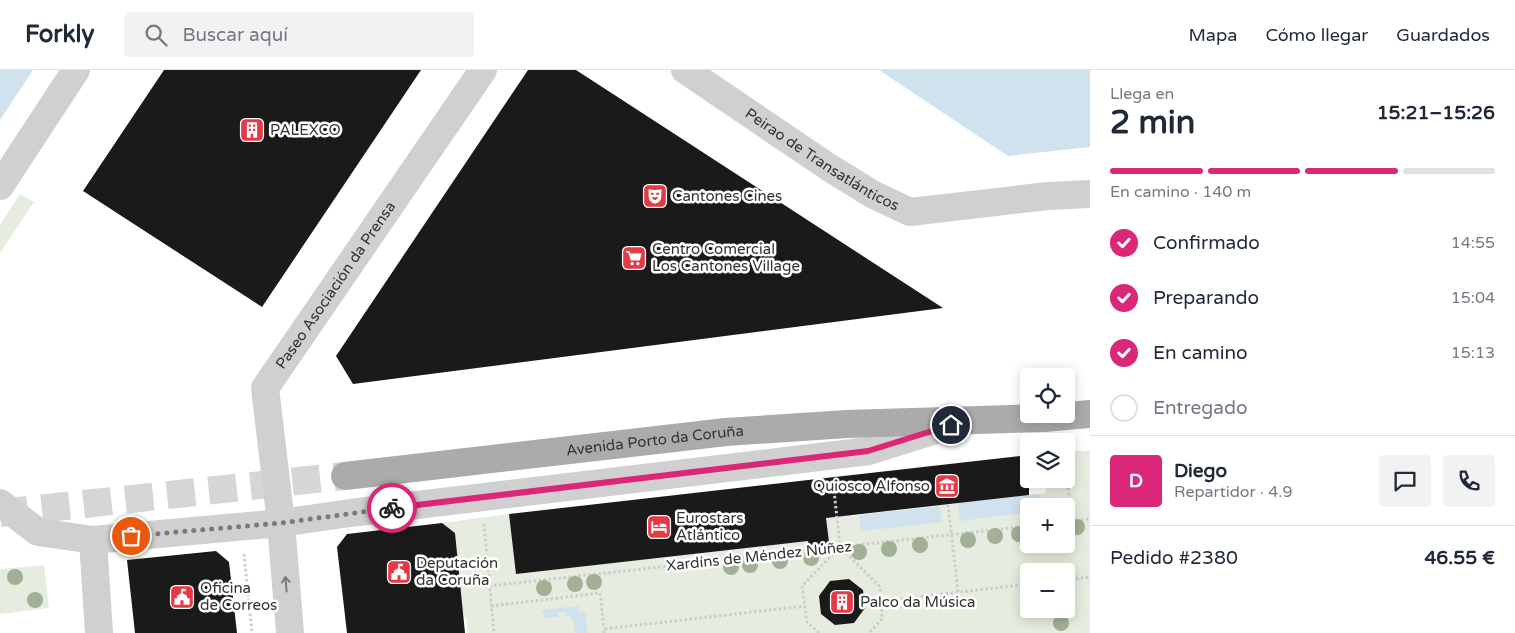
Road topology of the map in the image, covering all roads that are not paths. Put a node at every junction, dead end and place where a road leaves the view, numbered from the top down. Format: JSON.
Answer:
{"nodes":[{"id":1,"x":76,"y":70,"type":"edge"},
{"id":2,"x":483,"y":70,"type":"edge"},
{"id":3,"x":686,"y":70,"type":"edge"},
{"id":4,"x":0,"y":186,"type":"edge"},
{"id":5,"x":1090,"y":194,"type":"edge"},
{"id":6,"x":1090,"y":414,"type":"edge"},
{"id":7,"x":968,"y":420,"type":"junction"},
{"id":8,"x":345,"y":476,"type":"tunnel mouth"},
{"id":9,"x":0,"y":503,"type":"edge"},
{"id":10,"x":281,"y":523,"type":"junction"},
{"id":11,"x":93,"y":540,"type":"junction"},
{"id":12,"x":99,"y":633,"type":"edge"},
{"id":13,"x":290,"y":633,"type":"edge"}],
"edges":[{"from":1,"to":4,"type":"street"},
{"from":2,"to":10,"type":"street","name":"Paseo Asociación da Prensa"},
{"from":3,"to":5,"type":"street","name":"Peirao de Transatlánticos"},
{"from":6,"to":7,"type":"main road","name":"Avenida Porto da Coruña"},
{"from":7,"to":8,"type":"main road","name":"Avenida Porto da Coruña"},
{"from":7,"to":10,"type":"street","name":"Avenida Porto da Coruña"},
{"from":9,"to":11,"type":"street","name":"Avenida Porto da Coruña"},
{"from":10,"to":11,"type":"street","name":"Avenida Porto da Coruña"},
{"from":13,"to":10,"type":"street","name":"Paseo Asociación da Prensa","one_way":true},
{"from":11,"to":12,"type":"street"}]}
